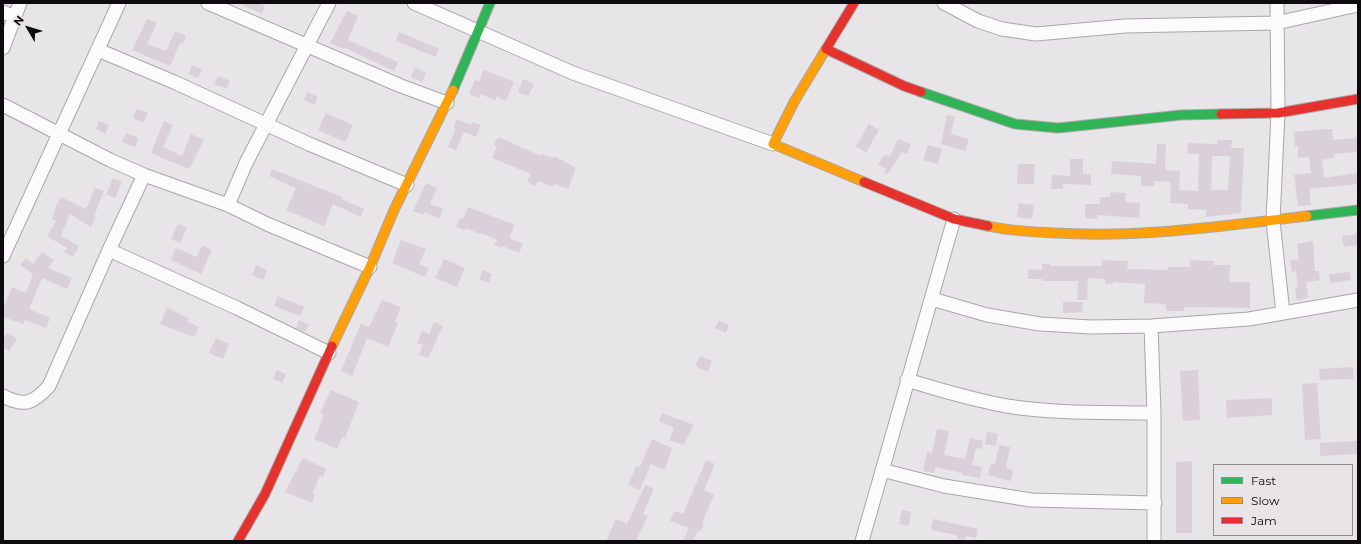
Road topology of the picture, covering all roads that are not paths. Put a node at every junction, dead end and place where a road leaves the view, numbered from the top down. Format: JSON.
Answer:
{"nodes":[{"id":1,"x":20,"y":3,"type":"edge"},
{"id":2,"x":119,"y":3,"type":"edge"},
{"id":3,"x":208,"y":3,"type":"edge"},
{"id":4,"x":329,"y":3,"type":"edge"},
{"id":5,"x":414,"y":3,"type":"edge"},
{"id":6,"x":490,"y":3,"type":"edge"},
{"id":7,"x":854,"y":3,"type":"edge"},
{"id":8,"x":944,"y":3,"type":"edge"},
{"id":9,"x":1277,"y":3,"type":"edge"},
{"id":10,"x":1358,"y":5,"type":"edge"},
{"id":11,"x":9,"y":14,"type":"edge"},
{"id":12,"x":1276,"y":23,"type":"junction"},
{"id":13,"x":477,"y":32,"type":"junction"},
{"id":14,"x":306,"y":45,"type":"junction"},
{"id":15,"x":3,"y":48,"type":"edge"},
{"id":16,"x":826,"y":49,"type":"junction"},
{"id":17,"x":98,"y":50,"type":"junction"},
{"id":18,"x":1358,"y":99,"type":"edge"},
{"id":19,"x":447,"y":103,"type":"junction"},
{"id":20,"x":3,"y":105,"type":"edge"},
{"id":21,"x":1278,"y":113,"type":"junction"},
{"id":22,"x":266,"y":124,"type":"junction"},
{"id":23,"x":61,"y":133,"type":"junction"},
{"id":24,"x":773,"y":144,"type":"junction"},
{"id":25,"x":144,"y":175,"type":"junction"},
{"id":26,"x":407,"y":185,"type":"junction"},
{"id":27,"x":228,"y":205,"type":"junction"},
{"id":28,"x":1358,"y":210,"type":"edge"},
{"id":29,"x":954,"y":219,"type":"junction"},
{"id":30,"x":1273,"y":221,"type":"junction"},
{"id":31,"x":109,"y":250,"type":"junction"},
{"id":32,"x":3,"y":256,"type":"edge"},
{"id":33,"x":370,"y":267,"type":"junction"},
{"id":34,"x":932,"y":299,"type":"junction"},
{"id":35,"x":1358,"y":300,"type":"edge"},
{"id":36,"x":1283,"y":313,"type":"junction"},
{"id":37,"x":1151,"y":326,"type":"junction"},
{"id":38,"x":329,"y":353,"type":"junction"},
{"id":39,"x":906,"y":380,"type":"junction"},
{"id":40,"x":3,"y":396,"type":"edge"},
{"id":41,"x":1154,"y":413,"type":"junction"},
{"id":42,"x":882,"y":470,"type":"junction"},
{"id":43,"x":1155,"y":504,"type":"junction"},
{"id":44,"x":238,"y":541,"type":"edge"},
{"id":45,"x":862,"y":541,"type":"edge"},
{"id":46,"x":1154,"y":541,"type":"edge"}],
"edges":[{"from":1,"to":11,"type":"street"},
{"from":2,"to":17,"type":"street"},
{"from":3,"to":14,"type":"street"},
{"from":4,"to":14,"type":"street"},
{"from":5,"to":13,"type":"street"},
{"from":6,"to":13,"type":"street"},
{"from":7,"to":16,"type":"street"},
{"from":8,"to":12,"type":"street"},
{"from":9,"to":12,"type":"street"},
{"from":10,"to":12,"type":"street"},
{"from":11,"to":15,"type":"street"},
{"from":12,"to":21,"type":"street"},
{"from":13,"to":19,"type":"street"},
{"from":13,"to":24,"type":"street"},
{"from":14,"to":19,"type":"street"},
{"from":14,"to":22,"type":"street"},
{"from":16,"to":21,"type":"street"},
{"from":16,"to":24,"type":"street"},
{"from":17,"to":22,"type":"street"},
{"from":17,"to":23,"type":"street"},
{"from":18,"to":21,"type":"street"},
{"from":19,"to":26,"type":"street"},
{"from":20,"to":23,"type":"street"},
{"from":21,"to":30,"type":"street"},
{"from":22,"to":26,"type":"street"},
{"from":22,"to":27,"type":"street"},
{"from":23,"to":25,"type":"street"},
{"from":23,"to":32,"type":"street"},
{"from":24,"to":29,"type":"street"},
{"from":25,"to":27,"type":"street"},
{"from":25,"to":31,"type":"street"},
{"from":26,"to":33,"type":"street"},
{"from":27,"to":33,"type":"street"},
{"from":28,"to":30,"type":"street"},
{"from":29,"to":30,"type":"street"},
{"from":29,"to":34,"type":"street"},
{"from":30,"to":36,"type":"street"},
{"from":31,"to":38,"type":"street"},
{"from":31,"to":40,"type":"street"},
{"from":33,"to":38,"type":"street"},
{"from":34,"to":37,"type":"street"},
{"from":34,"to":39,"type":"street"},
{"from":35,"to":36,"type":"street"},
{"from":36,"to":37,"type":"street"},
{"from":37,"to":41,"type":"street"},
{"from":38,"to":44,"type":"street"},
{"from":39,"to":41,"type":"street"},
{"from":39,"to":42,"type":"street"},
{"from":41,"to":43,"type":"street"},
{"from":42,"to":43,"type":"street"},
{"from":42,"to":45,"type":"street"},
{"from":43,"to":46,"type":"street"}]}
